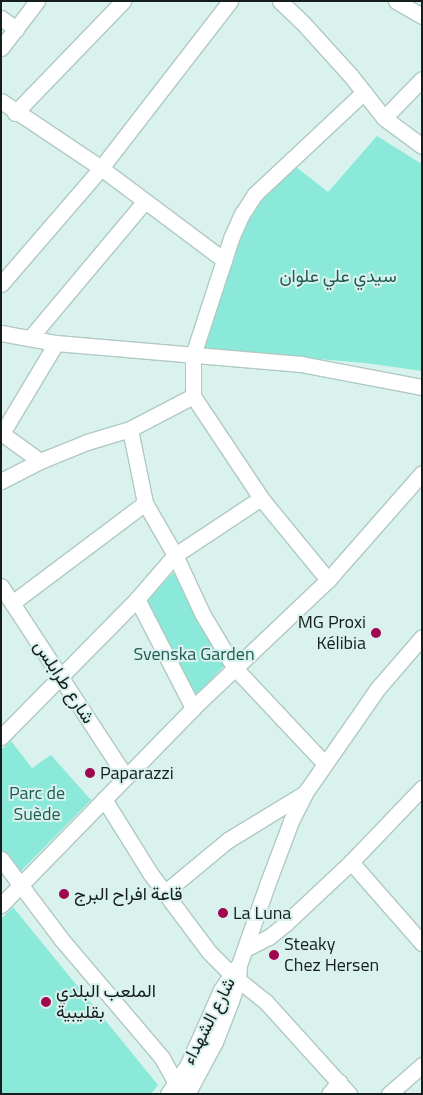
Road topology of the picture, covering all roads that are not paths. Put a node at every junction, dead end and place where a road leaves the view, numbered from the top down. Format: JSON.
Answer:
{"nodes":[{"id":1,"x":37,"y":1,"type":"edge"},
{"id":2,"x":124,"y":1,"type":"edge"},
{"id":3,"x":230,"y":1,"type":"edge"},
{"id":4,"x":280,"y":1,"type":"edge"},
{"id":5,"x":396,"y":1,"type":"edge"},
{"id":6,"x":422,"y":16,"type":"edge"},
{"id":7,"x":1,"y":18,"type":"edge"},
{"id":8,"x":16,"y":29,"type":"junction"},
{"id":9,"x":1,"y":48,"type":"edge"},
{"id":10,"x":422,"y":79,"type":"edge"},
{"id":11,"x":364,"y":92,"type":"junction"},
{"id":12,"x":1,"y":101,"type":"edge"},
{"id":13,"x":15,"y":112,"type":"junction"},
{"id":14,"x":384,"y":118,"type":"junction"},
{"id":15,"x":422,"y":146,"type":"edge"},
{"id":16,"x":101,"y":168,"type":"junction"},
{"id":17,"x":144,"y":202,"type":"junction"},
{"id":18,"x":224,"y":260,"type":"junction"},
{"id":19,"x":1,"y":284,"type":"edge"},
{"id":20,"x":1,"y":333,"type":"edge"},
{"id":21,"x":30,"y":338,"type":"junction"},
{"id":22,"x":56,"y":343,"type":"junction"},
{"id":23,"x":193,"y":355,"type":"junction"},
{"id":24,"x":422,"y":386,"type":"edge"},
{"id":25,"x":193,"y":396,"type":"junction"},
{"id":26,"x":130,"y":430,"type":"junction"},
{"id":27,"x":40,"y":461,"type":"junction"},
{"id":28,"x":422,"y":473,"type":"edge"},
{"id":29,"x":1,"y":481,"type":"edge"},
{"id":30,"x":261,"y":498,"type":"junction"},
{"id":31,"x":145,"y":503,"type":"junction"},
{"id":32,"x":175,"y":554,"type":"junction"},
{"id":33,"x":328,"y":580,"type":"junction"},
{"id":34,"x":1,"y":586,"type":"edge"},
{"id":35,"x":137,"y":599,"type":"junction"},
{"id":36,"x":12,"y":603,"type":"junction"},
{"id":37,"x":421,"y":640,"type":"edge"},
{"id":38,"x":234,"y":668,"type":"junction"},
{"id":39,"x":60,"y":677,"type":"junction"},
{"id":40,"x":192,"y":708,"type":"junction"},
{"id":41,"x":1,"y":737,"type":"edge"},
{"id":42,"x":324,"y":763,"type":"junction"},
{"id":43,"x":126,"y":777,"type":"junction"},
{"id":44,"x":422,"y":788,"type":"edge"},
{"id":45,"x":305,"y":793,"type":"junction"},
{"id":46,"x":104,"y":799,"type":"junction"},
{"id":47,"x":1,"y":859,"type":"edge"},
{"id":48,"x":351,"y":862,"type":"junction"},
{"id":49,"x":20,"y":887,"type":"junction"},
{"id":50,"x":164,"y":893,"type":"junction"},
{"id":51,"x":1,"y":905,"type":"edge"},
{"id":52,"x":422,"y":943,"type":"edge"},
{"id":53,"x":247,"y":948,"type":"junction"},
{"id":54,"x":236,"y":973,"type":"junction"},
{"id":55,"x":422,"y":1065,"type":"edge"},
{"id":56,"x":344,"y":1088,"type":"edge"},
{"id":57,"x":176,"y":1090,"type":"edge"},
{"id":58,"x":187,"y":1094,"type":"edge"},
{"id":59,"x":329,"y":1094,"type":"edge"},
{"id":60,"x":389,"y":1094,"type":"edge"}],
"edges":[{"from":1,"to":8,"type":"street"},
{"from":2,"to":13,"type":"street"},
{"from":3,"to":16,"type":"street"},
{"from":4,"to":11,"type":"street"},
{"from":5,"to":6,"type":"street"},
{"from":7,"to":8,"type":"street"},
{"from":8,"to":9,"type":"street"},
{"from":10,"to":14,"type":"street"},
{"from":11,"to":14,"type":"street"},
{"from":11,"to":18,"type":"street"},
{"from":12,"to":13,"type":"street"},
{"from":13,"to":16,"type":"street"},
{"from":14,"to":15,"type":"street"},
{"from":16,"to":17,"type":"street"},
{"from":16,"to":19,"type":"street"},
{"from":17,"to":18,"type":"street"},
{"from":17,"to":21,"type":"street"},
{"from":18,"to":23,"type":"street"},
{"from":20,"to":21,"type":"street"},
{"from":21,"to":22,"type":"street"},
{"from":22,"to":23,"type":"street"},
{"from":22,"to":27,"type":"street"},
{"from":23,"to":24,"type":"street"},
{"from":23,"to":25,"type":"street"},
{"from":25,"to":26,"type":"street"},
{"from":25,"to":30,"type":"street"},
{"from":26,"to":27,"type":"street"},
{"from":26,"to":31,"type":"street"},
{"from":27,"to":29,"type":"street"},
{"from":28,"to":33,"type":"street"},
{"from":30,"to":32,"type":"street"},
{"from":30,"to":33,"type":"street"},
{"from":31,"to":32,"type":"street"},
{"from":31,"to":36,"type":"street"},
{"from":32,"to":35,"type":"street"},
{"from":32,"to":38,"type":"street"},
{"from":33,"to":38,"type":"street"},
{"from":34,"to":36,"type":"street","name":"شارع طرابلس"},
{"from":35,"to":39,"type":"street"},
{"from":35,"to":40,"type":"street"},
{"from":36,"to":39,"type":"street","name":"شارع طرابلس"},
{"from":37,"to":42,"type":"street"},
{"from":38,"to":40,"type":"street"},
{"from":38,"to":42,"type":"street"},
{"from":39,"to":41,"type":"street"},
{"from":39,"to":43,"type":"street","name":"شارع طرابلس"},
{"from":40,"to":43,"type":"street"},
{"from":42,"to":45,"type":"street"},
{"from":43,"to":46,"type":"street"},
{"from":44,"to":48,"type":"street"},
{"from":45,"to":50,"type":"street"},
{"from":45,"to":53,"type":"street"},
{"from":46,"to":49,"type":"street"},
{"from":46,"to":50,"type":"street"},
{"from":47,"to":49,"type":"street"},
{"from":48,"to":52,"type":"street"},
{"from":48,"to":53,"type":"street"},
{"from":49,"to":51,"type":"street"},
{"from":49,"to":57,"type":"street"},
{"from":50,"to":54,"type":"street"},
{"from":53,"to":54,"type":"street"},
{"from":54,"to":56,"type":"street"},
{"from":54,"to":57,"type":"street","name":"شارع الشهداء"},
{"from":54,"to":58,"type":"street","name":"شارع الشهداء"},
{"from":55,"to":60,"type":"street"},
{"from":56,"to":59,"type":"street"}]}
